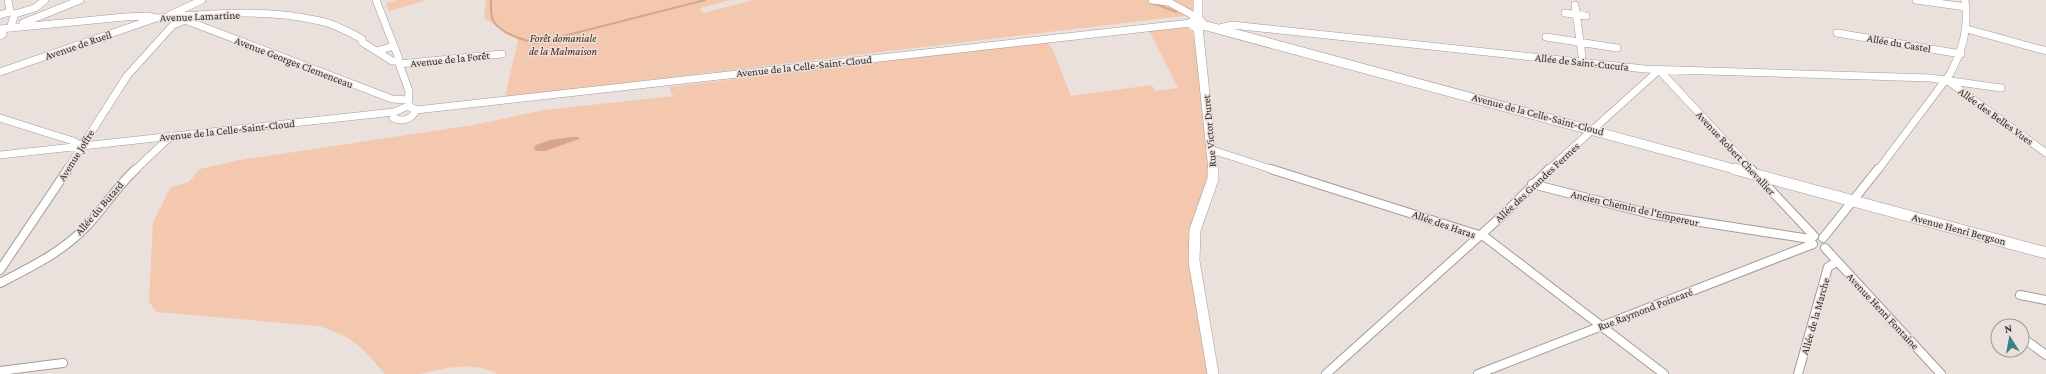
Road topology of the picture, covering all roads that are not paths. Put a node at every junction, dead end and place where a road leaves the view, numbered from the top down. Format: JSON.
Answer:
{"nodes":[{"id":1,"x":8,"y":0,"type":"edge"},
{"id":2,"x":45,"y":0,"type":"edge"},
{"id":3,"x":80,"y":0,"type":"edge"},
{"id":4,"x":202,"y":0,"type":"edge"},
{"id":5,"x":376,"y":0,"type":"edge"},
{"id":6,"x":1152,"y":0,"type":"edge"},
{"id":7,"x":1198,"y":0,"type":"edge"},
{"id":8,"x":1916,"y":0,"type":"edge"},
{"id":9,"x":1166,"y":1,"type":"edge"},
{"id":10,"x":1965,"y":3,"type":"edge"},
{"id":11,"x":1575,"y":5,"type":"dead end"},
{"id":12,"x":27,"y":11,"type":"junction"},
{"id":13,"x":13,"y":13,"type":"junction"},
{"id":14,"x":1565,"y":13,"type":"dead end"},
{"id":15,"x":0,"y":15,"type":"edge"},
{"id":16,"x":1576,"y":15,"type":"junction"},
{"id":17,"x":1586,"y":16,"type":"dead end"},
{"id":18,"x":166,"y":17,"type":"junction"},
{"id":19,"x":156,"y":18,"type":"junction"},
{"id":20,"x":187,"y":18,"type":"junction"},
{"id":21,"x":1198,"y":23,"type":"junction"},
{"id":22,"x":15,"y":27,"type":"junction"},
{"id":23,"x":1220,"y":28,"type":"junction"},
{"id":24,"x":1968,"y":29,"type":"junction"},
{"id":25,"x":1837,"y":32,"type":"dead end"},
{"id":26,"x":1,"y":34,"type":"edge"},
{"id":27,"x":1546,"y":37,"type":"dead end"},
{"id":28,"x":1580,"y":42,"type":"junction"},
{"id":29,"x":394,"y":46,"type":"junction"},
{"id":30,"x":1617,"y":48,"type":"dead end"},
{"id":31,"x":376,"y":50,"type":"junction"},
{"id":32,"x":2046,"y":51,"type":"edge"},
{"id":33,"x":502,"y":54,"type":"dead end"},
{"id":34,"x":1961,"y":54,"type":"junction"},
{"id":35,"x":1582,"y":56,"type":"dead end"},
{"id":36,"x":398,"y":63,"type":"junction"},
{"id":37,"x":1659,"y":70,"type":"junction"},
{"id":38,"x":0,"y":72,"type":"edge"},
{"id":39,"x":1946,"y":79,"type":"junction"},
{"id":40,"x":2001,"y":88,"type":"dead end"},
{"id":41,"x":408,"y":103,"type":"junction"},
{"id":42,"x":416,"y":110,"type":"junction"},
{"id":43,"x":394,"y":112,"type":"junction"},
{"id":44,"x":0,"y":118,"type":"edge"},
{"id":45,"x":1594,"y":129,"type":"junction"},
{"id":46,"x":171,"y":136,"type":"junction"},
{"id":47,"x":62,"y":139,"type":"junction"},
{"id":48,"x":82,"y":146,"type":"junction"},
{"id":49,"x":56,"y":149,"type":"junction"},
{"id":50,"x":1212,"y":150,"type":"junction"},
{"id":51,"x":2046,"y":152,"type":"edge"},
{"id":52,"x":0,"y":155,"type":"edge"},
{"id":53,"x":1756,"y":174,"type":"junction"},
{"id":54,"x":1532,"y":184,"type":"junction"},
{"id":55,"x":1854,"y":201,"type":"junction"},
{"id":56,"x":1872,"y":206,"type":"joint"},
{"id":57,"x":1478,"y":235,"type":"junction"},
{"id":58,"x":1823,"y":238,"type":"junction"},
{"id":59,"x":1812,"y":240,"type":"junction"},
{"id":60,"x":1825,"y":248,"type":"junction"},
{"id":61,"x":2046,"y":253,"type":"edge"},
{"id":62,"x":1837,"y":262,"type":"junction"},
{"id":63,"x":0,"y":270,"type":"edge"},
{"id":64,"x":0,"y":283,"type":"edge"},
{"id":65,"x":2020,"y":295,"type":"dead end"},
{"id":66,"x":2046,"y":300,"type":"edge"},
{"id":67,"x":1601,"y":326,"type":"junction"},
{"id":68,"x":2030,"y":344,"type":"edge"},
{"id":69,"x":2046,"y":355,"type":"edge"},
{"id":70,"x":63,"y":363,"type":"dead end"},
{"id":71,"x":0,"y":371,"type":"edge"},
{"id":72,"x":1212,"y":374,"type":"edge"},
{"id":73,"x":1326,"y":374,"type":"edge"},
{"id":74,"x":1478,"y":374,"type":"edge"},
{"id":75,"x":1664,"y":374,"type":"edge"},
{"id":76,"x":1798,"y":374,"type":"edge"},
{"id":77,"x":1941,"y":374,"type":"edge"}],
"edges":[{"from":1,"to":13,"type":"street"},
{"from":2,"to":12,"type":"street"},
{"from":3,"to":22,"type":"street"},
{"from":4,"to":18,"type":"street"},
{"from":5,"to":29,"type":"street"},
{"from":6,"to":9,"type":"street"},
{"from":7,"to":21,"type":"street","name":"Rue Victor Duret"},
{"from":8,"to":10,"type":"street"},
{"from":9,"to":21,"type":"street"},
{"from":10,"to":24,"type":"street"},
{"from":11,"to":16,"type":"street"},
{"from":12,"to":13,"type":"street"},
{"from":12,"to":22,"type":"street"},
{"from":13,"to":15,"type":"street"},
{"from":13,"to":22,"type":"street"},
{"from":14,"to":16,"type":"street"},
{"from":16,"to":17,"type":"street"},
{"from":16,"to":28,"type":"street"},
{"from":18,"to":19,"type":"street","name":"Avenue Lamartine"},
{"from":18,"to":20,"type":"street","name":"Avenue Lamartine"},
{"from":19,"to":22,"type":"street","name":"Avenue Lamartine"},
{"from":19,"to":38,"type":"street","name":"Avenue de Rueil"},
{"from":20,"to":31,"type":"street","name":"Avenue Lamartine"},
{"from":20,"to":41,"type":"street","name":"Avenue Georges Clemenceau"},
{"from":20,"to":48,"type":"street","name":"Avenue Joffre"},
{"from":21,"to":23,"type":"street","name":"Avenue de la Celle-Saint-Cloud"},
{"from":21,"to":42,"type":"street","name":"Avenue de la Celle-Saint-Cloud"},
{"from":21,"to":50,"type":"street","name":"Rue Victor Duret"},
{"from":22,"to":26,"type":"street"},
{"from":23,"to":37,"type":"street","name":"Allée de Saint-Cucufa"},
{"from":23,"to":45,"type":"street","name":"Avenue de la Celle-Saint-Cloud"},
{"from":24,"to":32,"type":"street"},
{"from":24,"to":34,"type":"street"},
{"from":25,"to":34,"type":"street","name":"Allée du Castel"},
{"from":27,"to":28,"type":"street"},
{"from":28,"to":30,"type":"street"},
{"from":28,"to":35,"type":"street"},
{"from":29,"to":31,"type":"street"},
{"from":29,"to":36,"type":"street"},
{"from":31,"to":36,"type":"street","name":"Avenue Lamartine"},
{"from":33,"to":36,"type":"street","name":"Avenue de la Forêt"},
{"from":34,"to":39,"type":"street"},
{"from":36,"to":41,"type":"street"},
{"from":37,"to":39,"type":"street","name":"Allée de Saint-Cucufa"},
{"from":37,"to":45,"type":"street","name":"Allée des Grandes Fermes"},
{"from":37,"to":53,"type":"street","name":"Avenue Robert Chevallier"},
{"from":39,"to":40,"type":"street","name":"Allée de Saint-Cucufa"},
{"from":39,"to":51,"type":"street","name":"Allée des Belles Vues"},
{"from":39,"to":55,"type":"street"},
{"from":41,"to":42,"type":"street"},
{"from":41,"to":43,"type":"street","name":"Avenue de la Celle-Saint-Cloud"},
{"from":42,"to":43,"type":"street","name":"Avenue de la Celle-Saint-Cloud"},
{"from":43,"to":46,"type":"street","name":"Avenue de la Celle-Saint-Cloud"},
{"from":44,"to":47,"type":"street","name":"Avenue de la Celle-Saint-Cloud"},
{"from":45,"to":53,"type":"street","name":"Avenue de la Celle-Saint-Cloud"},
{"from":45,"to":54,"type":"street","name":"Allée des Grandes Fermes"},
{"from":46,"to":48,"type":"street","name":"Avenue de la Celle-Saint-Cloud"},
{"from":46,"to":64,"type":"street","name":"Allée du Butard"},
{"from":47,"to":48,"type":"street","name":"Avenue de la Celle-Saint-Cloud"},
{"from":47,"to":49,"type":"street"},
{"from":48,"to":49,"type":"street"},
{"from":48,"to":63,"type":"street","name":"Avenue Joffre"},
{"from":49,"to":52,"type":"street"},
{"from":50,"to":57,"type":"street","name":"Allée des Haras"},
{"from":50,"to":72,"type":"street","name":"Rue Victor Duret"},
{"from":53,"to":55,"type":"street","name":"Avenue de la Celle-Saint-Cloud"},
{"from":53,"to":59,"type":"street","name":"Avenue Robert Chevallier"},
{"from":54,"to":57,"type":"street","name":"Allée des Grandes Fermes"},
{"from":54,"to":59,"type":"street","name":"Ancien Chemin de l'Empereur"},
{"from":55,"to":56,"type":"street","name":"Avenue de la Celle-Saint-Cloud"},
{"from":55,"to":58,"type":"street"},
{"from":56,"to":61,"type":"street","name":"Avenue Henri Bergson"},
{"from":57,"to":67,"type":"street","name":"Allée des Haras"},
{"from":57,"to":73,"type":"street","name":"Allée des Grandes Fermes"},
{"from":58,"to":59,"type":"street"},
{"from":58,"to":60,"type":"street"},
{"from":59,"to":60,"type":"street"},
{"from":59,"to":67,"type":"street","name":"Rue Raymond Poincaré"},
{"from":60,"to":62,"type":"street","name":"Avenue Henri Fontaine"},
{"from":62,"to":76,"type":"street","name":"Allée de la Marche"},
{"from":62,"to":77,"type":"street","name":"Avenue Henri Fontaine"},
{"from":65,"to":66,"type":"street"},
{"from":67,"to":74,"type":"street","name":"Rue Raymond Poincaré"},
{"from":67,"to":75,"type":"street","name":"Allée des Haras"},
{"from":68,"to":69,"type":"street"},
{"from":70,"to":71,"type":"street"}]}
